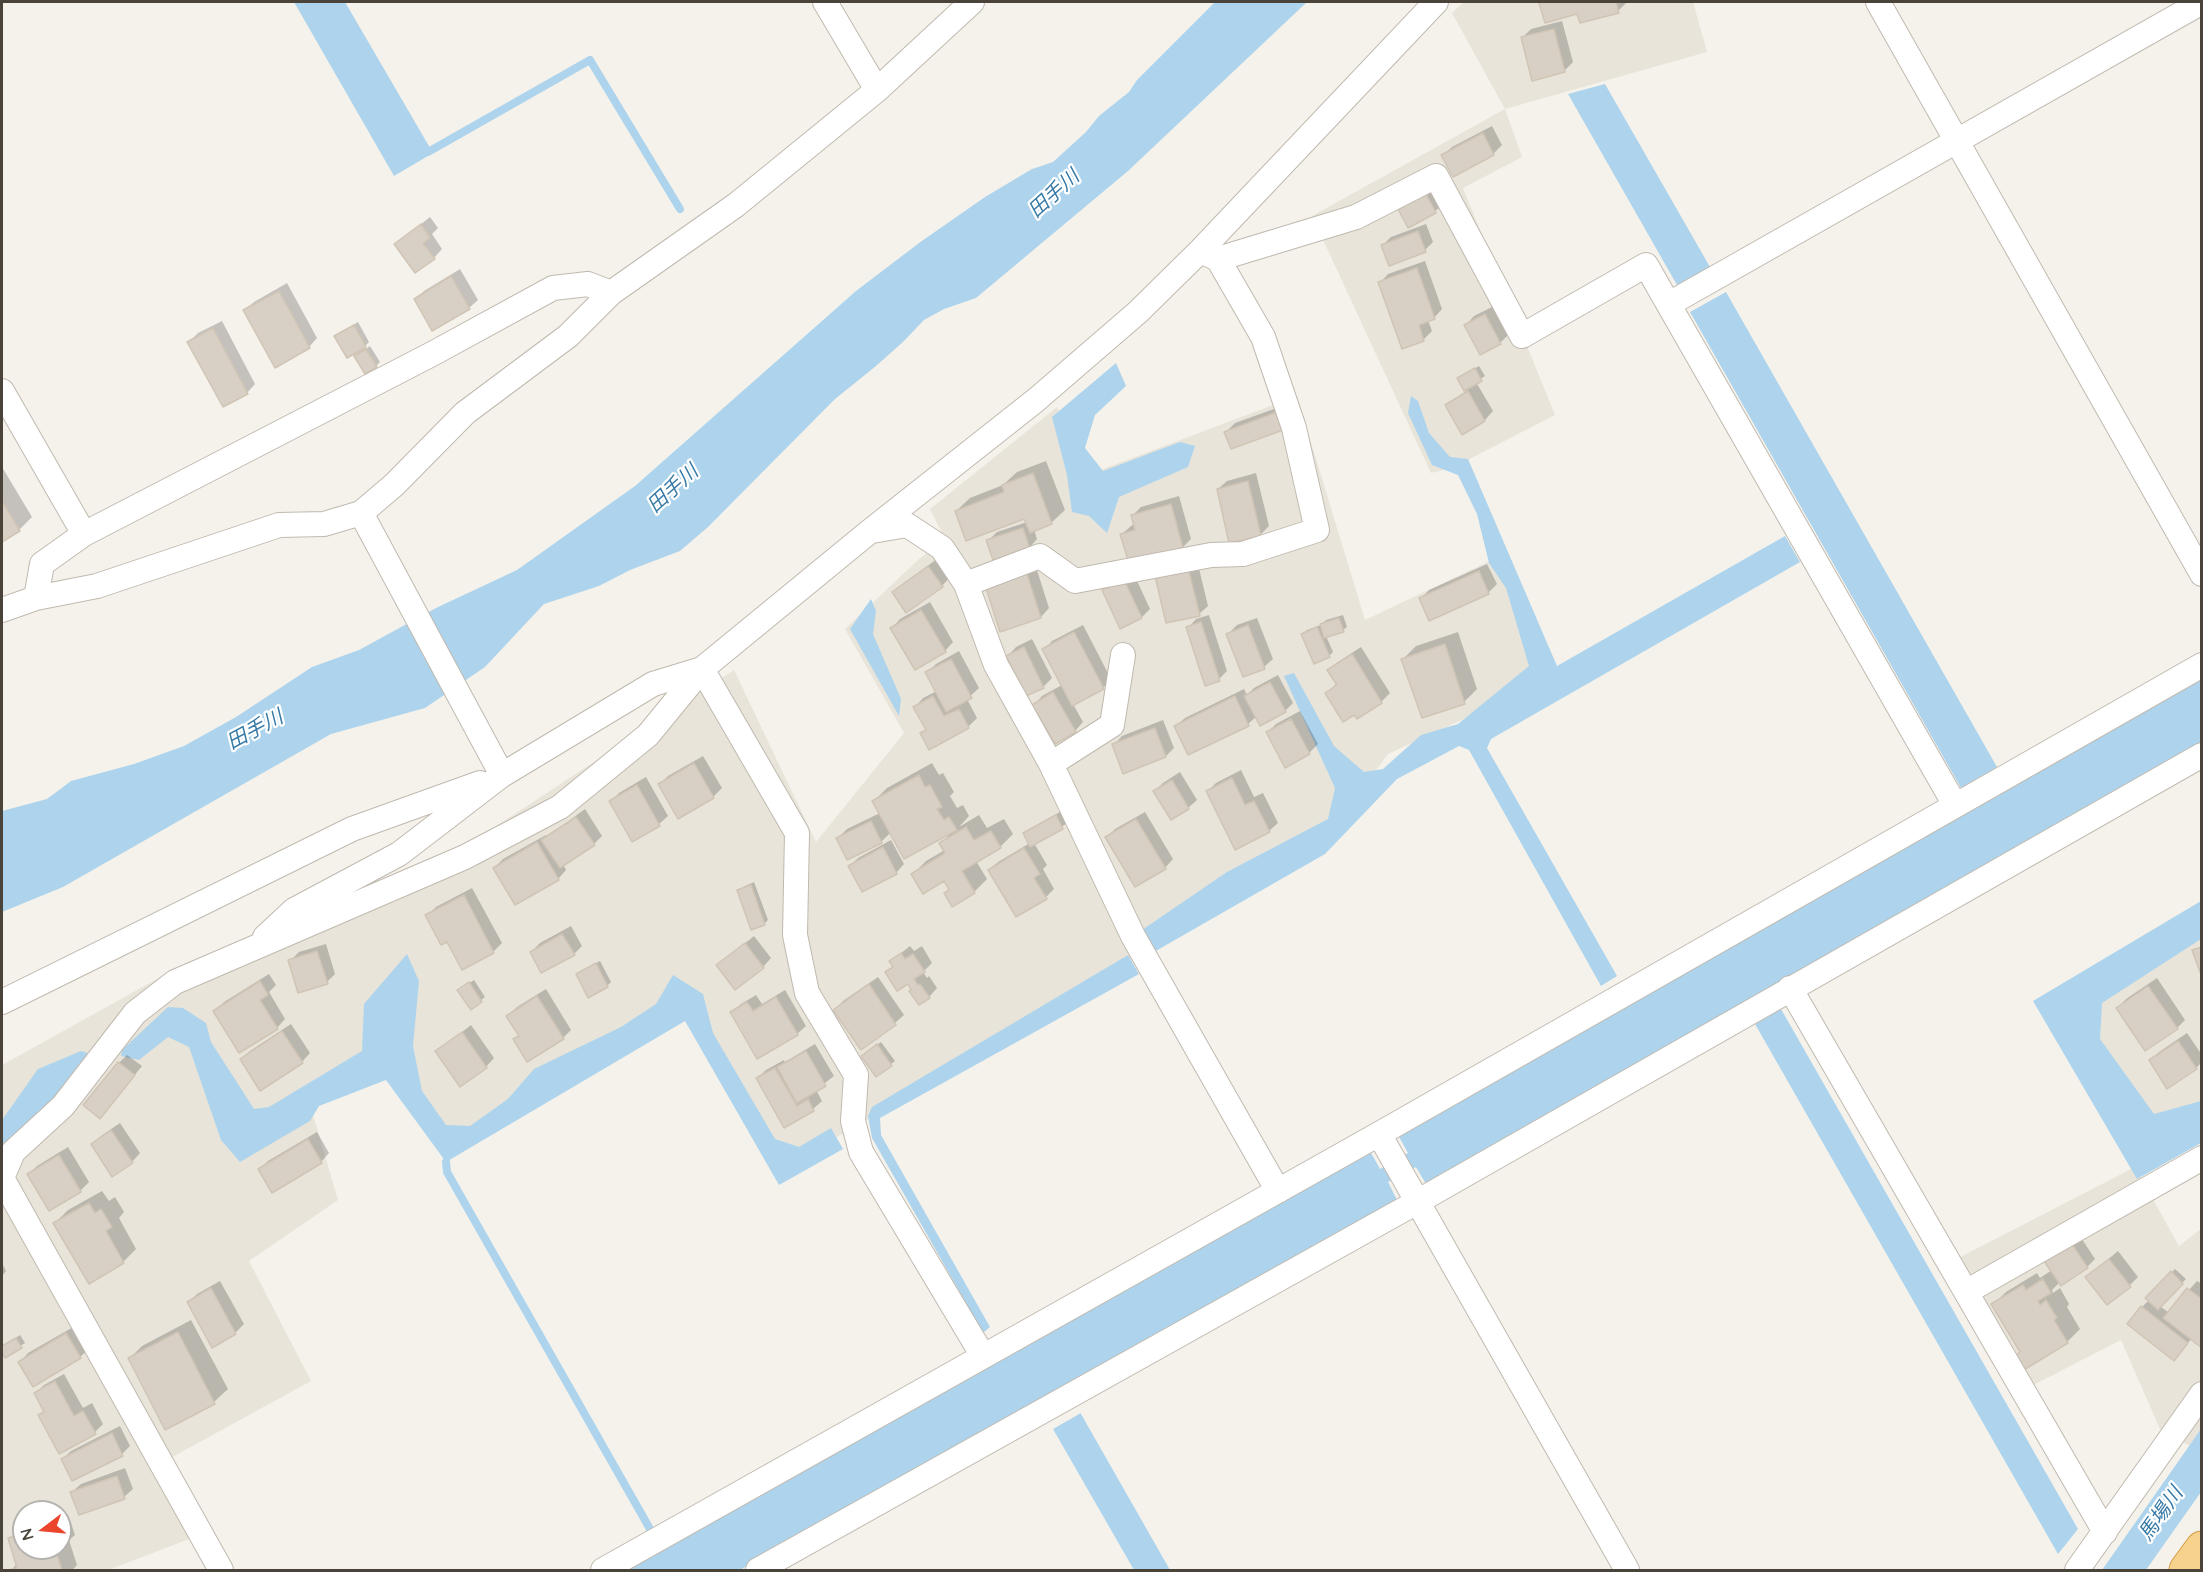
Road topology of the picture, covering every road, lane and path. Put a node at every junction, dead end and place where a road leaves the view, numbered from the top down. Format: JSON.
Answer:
{"nodes":[{"id":1,"x":825,"y":2,"type":"edge"},
{"id":2,"x":972,"y":2,"type":"edge"},
{"id":3,"x":1436,"y":2,"type":"edge"},
{"id":4,"x":1878,"y":2,"type":"edge"},
{"id":5,"x":2202,"y":2,"type":"edge"},
{"id":6,"x":876,"y":90,"type":"junction"},
{"id":7,"x":1957,"y":142,"type":"junction"},
{"id":8,"x":1209,"y":255,"type":"junction"},
{"id":9,"x":611,"y":292,"type":"junction"},
{"id":10,"x":1669,"y":304,"type":"junction"},
{"id":11,"x":2,"y":392,"type":"edge"},
{"id":12,"x":361,"y":513,"type":"junction"},
{"id":13,"x":869,"y":532,"type":"junction"},
{"id":14,"x":84,"y":534,"type":"junction"},
{"id":15,"x":2202,"y":574,"type":"edge"},
{"id":16,"x":966,"y":584,"type":"junction"},
{"id":17,"x":36,"y":598,"type":"junction"},
{"id":18,"x":2,"y":610,"type":"edge"},
{"id":19,"x":1123,"y":655,"type":"dead end"},
{"id":20,"x":2202,"y":665,"type":"edge"},
{"id":21,"x":702,"y":669,"type":"junction"},
{"id":22,"x":2202,"y":755,"type":"edge"},
{"id":23,"x":1051,"y":764,"type":"junction"},
{"id":24,"x":502,"y":775,"type":"junction"},
{"id":25,"x":1955,"y":804,"type":"junction"},
{"id":26,"x":253,"y":949,"type":"junction"},
{"id":27,"x":1790,"y":988,"type":"junction"},
{"id":28,"x":2,"y":1002,"type":"edge"},
{"id":29,"x":1384,"y":1145,"type":"junction"},
{"id":30,"x":2202,"y":1158,"type":"edge"},
{"id":31,"x":1278,"y":1191,"type":"junction"},
{"id":32,"x":1417,"y":1202,"type":"junction"},
{"id":33,"x":1966,"y":1292,"type":"junction"},
{"id":34,"x":983,"y":1356,"type":"junction"},
{"id":35,"x":2202,"y":1394,"type":"edge"},
{"id":36,"x":2106,"y":1532,"type":"junction"},
{"id":37,"x":221,"y":1570,"type":"edge"},
{"id":38,"x":603,"y":1570,"type":"edge"},
{"id":39,"x":758,"y":1570,"type":"edge"},
{"id":40,"x":1627,"y":1570,"type":"edge"},
{"id":41,"x":2076,"y":1570,"type":"edge"}],
"edges":[{"from":1,"to":6,"type":"street"},
{"from":2,"to":6,"type":"street"},
{"from":3,"to":8,"type":"street"},
{"from":4,"to":7,"type":"street"},
{"from":5,"to":7,"type":"street"},
{"from":6,"to":9,"type":"street"},
{"from":7,"to":10,"type":"street"},
{"from":7,"to":15,"type":"street"},
{"from":8,"to":10,"type":"street"},
{"from":8,"to":13,"type":"street"},
{"from":8,"to":16,"type":"street"},
{"from":9,"to":12,"type":"street"},
{"from":9,"to":14,"type":"street"},
{"from":10,"to":25,"type":"street"},
{"from":11,"to":14,"type":"street"},
{"from":12,"to":17,"type":"street"},
{"from":12,"to":24,"type":"street"},
{"from":13,"to":16,"type":"street"},
{"from":13,"to":21,"type":"street"},
{"from":14,"to":17,"type":"street"},
{"from":16,"to":23,"type":"street"},
{"from":17,"to":18,"type":"street"},
{"from":19,"to":23,"type":"street"},
{"from":20,"to":25,"type":"street"},
{"from":21,"to":24,"type":"street"},
{"from":21,"to":26,"type":"street"},
{"from":21,"to":34,"type":"street"},
{"from":22,"to":27,"type":"street"},
{"from":23,"to":31,"type":"street"},
{"from":24,"to":26,"type":"street"},
{"from":24,"to":28,"type":"street"},
{"from":25,"to":29,"type":"street"},
{"from":26,"to":37,"type":"street"},
{"from":27,"to":32,"type":"street"},
{"from":27,"to":33,"type":"street"},
{"from":29,"to":31,"type":"street"},
{"from":29,"to":32,"type":"street"},
{"from":30,"to":33,"type":"street"},
{"from":31,"to":34,"type":"street"},
{"from":32,"to":39,"type":"street"},
{"from":32,"to":40,"type":"street"},
{"from":33,"to":36,"type":"street"},
{"from":34,"to":38,"type":"street"},
{"from":35,"to":36,"type":"street"},
{"from":36,"to":41,"type":"street"}]}
